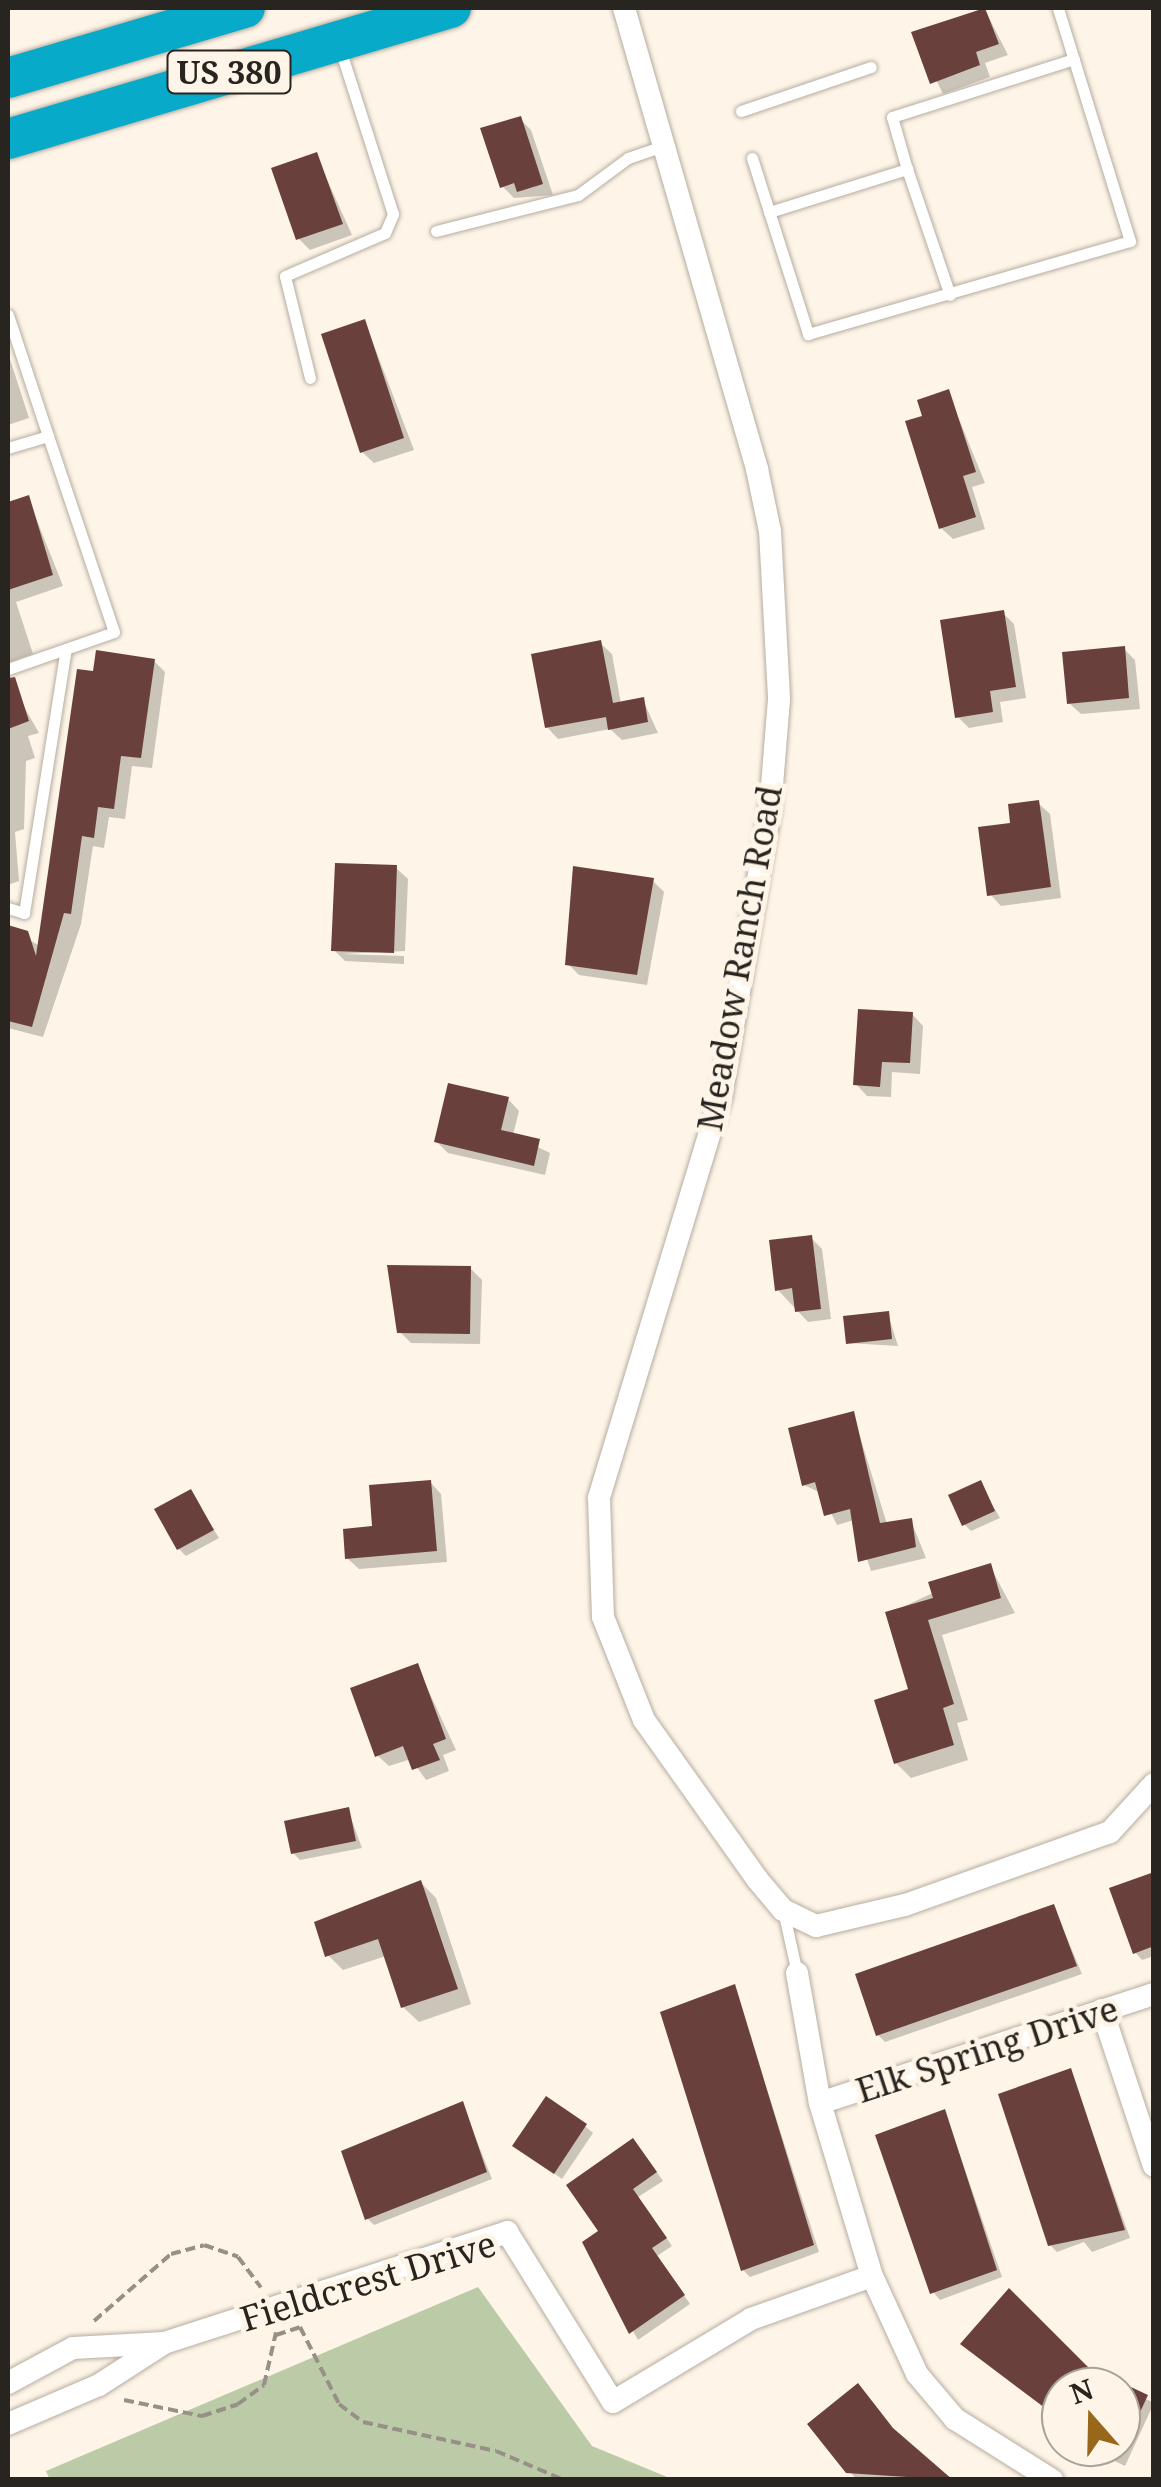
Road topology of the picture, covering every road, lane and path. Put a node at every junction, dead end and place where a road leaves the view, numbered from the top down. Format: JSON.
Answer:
{"nodes":[{"id":1,"x":244,"y":8,"type":"edge"},
{"id":2,"x":451,"y":8,"type":"edge"},
{"id":3,"x":624,"y":8,"type":"edge"},
{"id":4,"x":1058,"y":8,"type":"edge"},
{"id":5,"x":337,"y":40,"type":"junction"},
{"id":6,"x":1074,"y":59,"type":"junction"},
{"id":7,"x":871,"y":67,"type":"dead end"},
{"id":8,"x":8,"y":78,"type":"edge"},
{"id":9,"x":741,"y":111,"type":"dead end"},
{"id":10,"x":8,"y":139,"type":"edge"},
{"id":11,"x":663,"y":146,"type":"junction"},
{"id":12,"x":752,"y":158,"type":"dead end"},
{"id":13,"x":907,"y":169,"type":"junction"},
{"id":14,"x":768,"y":212,"type":"junction"},
{"id":15,"x":436,"y":231,"type":"dead end"},
{"id":16,"x":950,"y":295,"type":"junction"},
{"id":17,"x":8,"y":315,"type":"edge"},
{"id":18,"x":310,"y":378,"type":"dead end"},
{"id":19,"x":48,"y":436,"type":"junction"},
{"id":20,"x":8,"y":448,"type":"edge"},
{"id":21,"x":66,"y":649,"type":"junction"},
{"id":22,"x":8,"y":669,"type":"edge"},
{"id":23,"x":8,"y":908,"type":"edge"},
{"id":24,"x":1154,"y":1784,"type":"edge"},
{"id":25,"x":784,"y":1910,"type":"junction"},
{"id":26,"x":797,"y":1973,"type":"joint"},
{"id":27,"x":1154,"y":1994,"type":"edge"},
{"id":28,"x":1102,"y":2010,"type":"junction"},
{"id":29,"x":820,"y":2104,"type":"junction"},
{"id":30,"x":1154,"y":2166,"type":"edge"},
{"id":31,"x":872,"y":2276,"type":"junction"},
{"id":32,"x":276,"y":2323,"type":"junction"},
{"id":33,"x":85,"y":2324,"type":"dead end"},
{"id":34,"x":164,"y":2343,"type":"junction"},
{"id":35,"x":8,"y":2384,"type":"edge"},
{"id":36,"x":114,"y":2400,"type":"dead end"},
{"id":37,"x":8,"y":2424,"type":"edge"},
{"id":38,"x":564,"y":2480,"type":"edge"},
{"id":39,"x":1052,"y":2480,"type":"edge"}],
"edges":[{"from":1,"to":8,"type":"highway","number":"US 380"},
{"from":2,"to":5,"type":"highway","number":"US 380"},
{"from":3,"to":11,"type":"street","name":"Meadow Ranch Road"},
{"from":4,"to":6,"type":"lane"},
{"from":5,"to":10,"type":"highway","number":"US 380"},
{"from":5,"to":18,"type":"lane"},
{"from":6,"to":13,"type":"lane"},
{"from":6,"to":16,"type":"lane"},
{"from":7,"to":9,"type":"lane"},
{"from":11,"to":15,"type":"lane"},
{"from":11,"to":25,"type":"street","name":"Meadow Ranch Road"},
{"from":12,"to":14,"type":"lane"},
{"from":13,"to":14,"type":"lane"},
{"from":13,"to":16,"type":"lane"},
{"from":14,"to":16,"type":"lane"},
{"from":17,"to":19,"type":"lane"},
{"from":19,"to":20,"type":"lane"},
{"from":19,"to":21,"type":"lane"},
{"from":21,"to":22,"type":"lane"},
{"from":21,"to":23,"type":"lane"},
{"from":24,"to":25,"type":"street"},
{"from":25,"to":26,"type":"lane"},
{"from":26,"to":29,"type":"street"},
{"from":27,"to":28,"type":"street","name":"Elk Spring Drive"},
{"from":28,"to":29,"type":"street","name":"Elk Spring Drive"},
{"from":28,"to":30,"type":"street"},
{"from":29,"to":31,"type":"street"},
{"from":31,"to":32,"type":"street","name":"Fieldcrest Drive"},
{"from":31,"to":39,"type":"street"},
{"from":32,"to":33,"type":"path"},
{"from":32,"to":34,"type":"street","name":"Fieldcrest Drive"},
{"from":32,"to":36,"type":"path"},
{"from":32,"to":38,"type":"path"},
{"from":34,"to":35,"type":"street","name":"Fieldcrest Drive"},
{"from":34,"to":37,"type":"street","name":"Fieldcrest Drive"}]}
